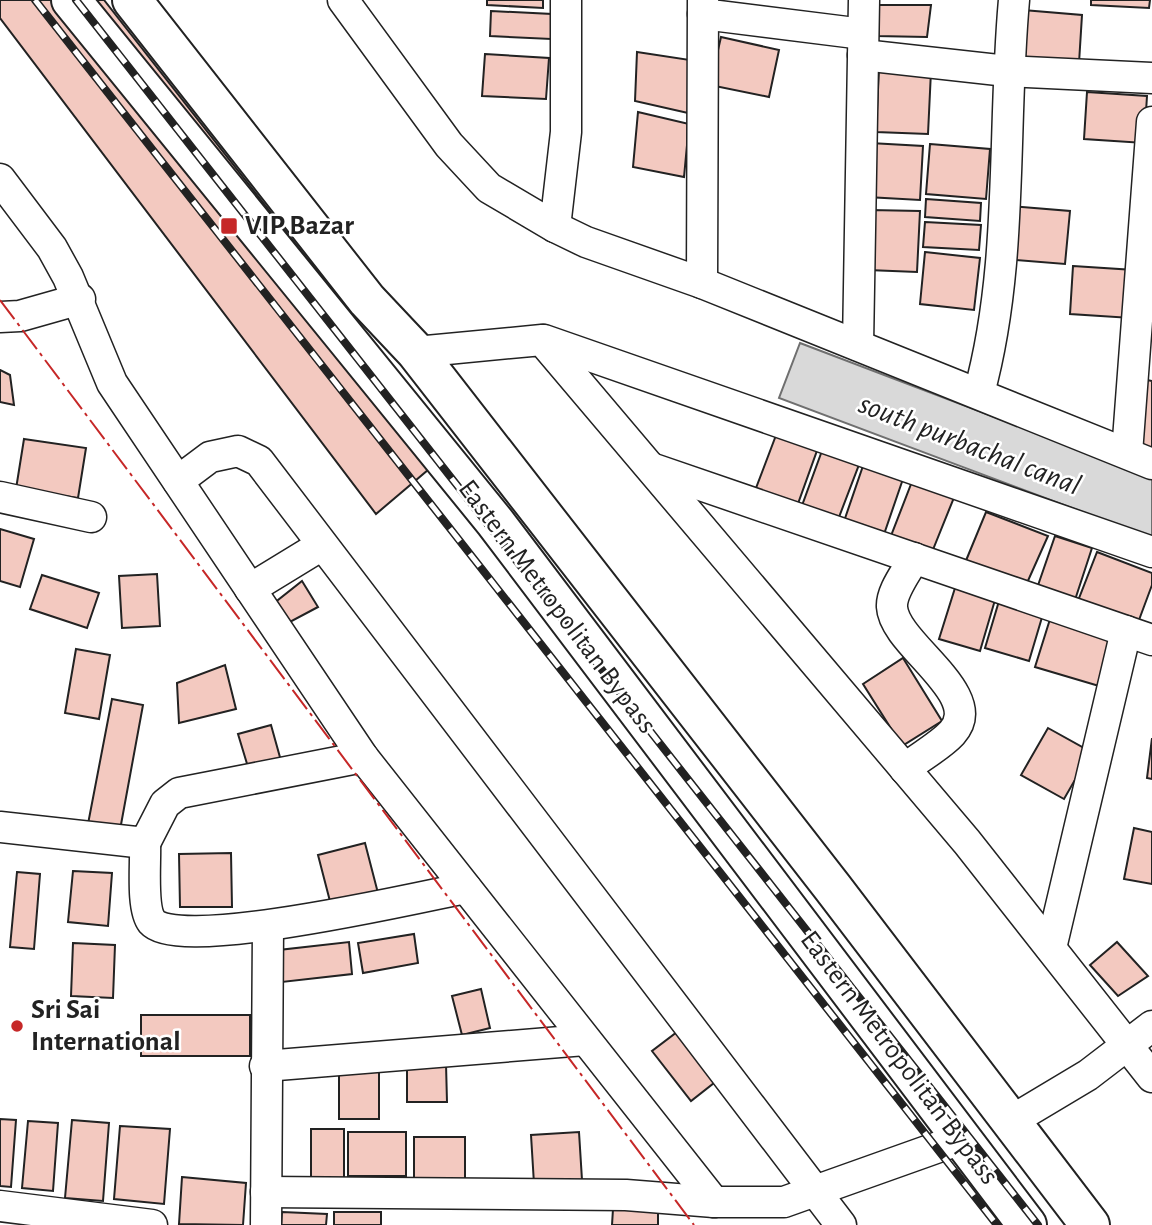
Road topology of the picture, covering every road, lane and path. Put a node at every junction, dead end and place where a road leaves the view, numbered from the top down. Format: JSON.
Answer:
{"nodes":[{"id":1,"x":71,"y":0,"type":"edge"},
{"id":2,"x":132,"y":0,"type":"edge"},
{"id":3,"x":343,"y":0,"type":"edge"},
{"id":4,"x":566,"y":0,"type":"edge"},
{"id":5,"x":864,"y":0,"type":"edge"},
{"id":6,"x":1014,"y":0,"type":"edge"},
{"id":7,"x":703,"y":7,"type":"edge"},
{"id":8,"x":863,"y":44,"type":"junction"},
{"id":9,"x":1007,"y":71,"type":"junction"},
{"id":10,"x":1152,"y":78,"type":"edge"},
{"id":11,"x":1152,"y":122,"type":"edge"},
{"id":12,"x":0,"y":179,"type":"edge"},
{"id":13,"x":555,"y":227,"type":"junction"},
{"id":14,"x":702,"y":283,"type":"junction"},
{"id":15,"x":80,"y":299,"type":"junction"},
{"id":16,"x":0,"y":317,"type":"edge"},
{"id":17,"x":542,"y":340,"type":"junction"},
{"id":18,"x":858,"y":345,"type":"junction"},
{"id":19,"x":416,"y":352,"type":"junction"},
{"id":20,"x":979,"y":393,"type":"junction"},
{"id":21,"x":1139,"y":459,"type":"edge"},
{"id":22,"x":651,"y":468,"type":"junction"},
{"id":23,"x":178,"y":481,"type":"junction"},
{"id":24,"x":0,"y":497,"type":"edge"},
{"id":25,"x":91,"y":517,"type":"dead end"},
{"id":26,"x":323,"y":545,"type":"junction"},
{"id":27,"x":1152,"y":552,"type":"edge"},
{"id":28,"x":914,"y":558,"type":"junction"},
{"id":29,"x":250,"y":589,"type":"junction"},
{"id":30,"x":1139,"y":635,"type":"edge"},
{"id":31,"x":363,"y":757,"type":"junction"},
{"id":32,"x":905,"y":769,"type":"junction"},
{"id":33,"x":0,"y":827,"type":"edge"},
{"id":34,"x":145,"y":844,"type":"junction"},
{"id":35,"x":466,"y":888,"type":"junction"},
{"id":36,"x":268,"y":927,"type":"junction"},
{"id":37,"x":1051,"y":948,"type":"junction"},
{"id":38,"x":1152,"y":1026,"type":"edge"},
{"id":39,"x":585,"y":1040,"type":"junction"},
{"id":40,"x":1127,"y":1046,"type":"junction"},
{"id":41,"x":265,"y":1066,"type":"junction"},
{"id":42,"x":1152,"y":1077,"type":"edge"},
{"id":43,"x":1011,"y":1121,"type":"junction"},
{"id":44,"x":961,"y":1139,"type":"junction"},
{"id":45,"x":266,"y":1192,"type":"junction"},
{"id":46,"x":817,"y":1193,"type":"junction"},
{"id":47,"x":714,"y":1202,"type":"junction"},
{"id":48,"x":0,"y":1206,"type":"edge"},
{"id":49,"x":673,"y":1211,"type":"edge"},
{"id":50,"x":785,"y":1214,"type":"edge"},
{"id":51,"x":152,"y":1225,"type":"edge"},
{"id":52,"x":266,"y":1225,"type":"edge"},
{"id":53,"x":841,"y":1225,"type":"edge"},
{"id":54,"x":1027,"y":1225,"type":"edge"},
{"id":55,"x":1090,"y":1225,"type":"edge"}],
"edges":[{"from":1,"to":44,"type":"main road","name":"Eastern Metropolitan Bypass"},
{"from":2,"to":19,"type":"main road"},
{"from":3,"to":13,"type":"street"},
{"from":4,"to":13,"type":"street"},
{"from":5,"to":8,"type":"street"},
{"from":6,"to":9,"type":"street"},
{"from":7,"to":8,"type":"street"},
{"from":7,"to":14,"type":"street"},
{"from":8,"to":9,"type":"street"},
{"from":8,"to":18,"type":"street"},
{"from":9,"to":10,"type":"street"},
{"from":9,"to":20,"type":"street"},
{"from":11,"to":21,"type":"street"},
{"from":12,"to":15,"type":"street"},
{"from":13,"to":14,"type":"street"},
{"from":14,"to":18,"type":"street"},
{"from":15,"to":16,"type":"street"},
{"from":15,"to":23,"type":"street"},
{"from":17,"to":19,"type":"street"},
{"from":17,"to":22,"type":"street"},
{"from":17,"to":27,"type":"street"},
{"from":18,"to":20,"type":"street"},
{"from":19,"to":43,"type":"main road"},
{"from":20,"to":21,"type":"street"},
{"from":22,"to":28,"type":"street"},
{"from":22,"to":32,"type":"street"},
{"from":23,"to":26,"type":"street"},
{"from":23,"to":29,"type":"street"},
{"from":24,"to":25,"type":"street"},
{"from":26,"to":29,"type":"street"},
{"from":26,"to":46,"type":"street"},
{"from":28,"to":30,"type":"street"},
{"from":28,"to":32,"type":"street"},
{"from":29,"to":31,"type":"street"},
{"from":30,"to":37,"type":"street"},
{"from":31,"to":34,"type":"street"},
{"from":31,"to":35,"type":"street"},
{"from":32,"to":37,"type":"street"},
{"from":33,"to":34,"type":"street"},
{"from":34,"to":36,"type":"street"},
{"from":35,"to":36,"type":"street"},
{"from":35,"to":39,"type":"street"},
{"from":36,"to":41,"type":"street"},
{"from":37,"to":40,"type":"street"},
{"from":38,"to":40,"type":"street"},
{"from":39,"to":41,"type":"street"},
{"from":39,"to":47,"type":"street"},
{"from":40,"to":42,"type":"street"},
{"from":40,"to":43,"type":"street"},
{"from":41,"to":45,"type":"street"},
{"from":43,"to":55,"type":"main road"},
{"from":44,"to":46,"type":"street"},
{"from":44,"to":54,"type":"main road","name":"Eastern Metropolitan Bypass"},
{"from":45,"to":49,"type":"street"},
{"from":45,"to":52,"type":"street"},
{"from":46,"to":50,"type":"street"},
{"from":46,"to":53,"type":"street"},
{"from":47,"to":49,"type":"street"},
{"from":47,"to":50,"type":"street"},
{"from":48,"to":51,"type":"street"}]}
